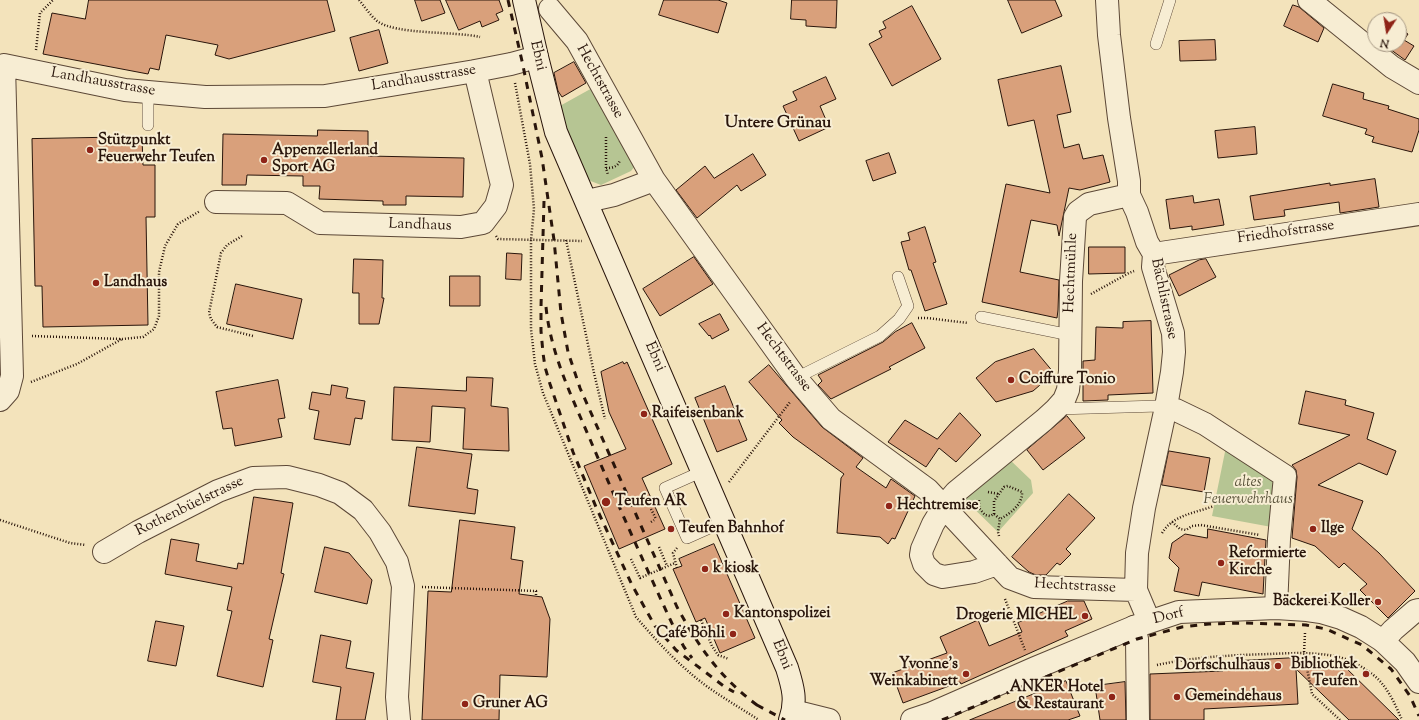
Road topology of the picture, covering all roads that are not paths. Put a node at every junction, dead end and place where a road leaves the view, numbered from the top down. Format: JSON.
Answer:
{"nodes":[{"id":1,"x":524,"y":0,"type":"edge"},
{"id":2,"x":1107,"y":0,"type":"edge"},
{"id":3,"x":1170,"y":0,"type":"edge"},
{"id":4,"x":1309,"y":0,"type":"edge"},
{"id":5,"x":550,"y":9,"type":"dead end"},
{"id":6,"x":1156,"y":44,"type":"dead end"},
{"id":7,"x":537,"y":57,"type":"junction"},
{"id":8,"x":475,"y":71,"type":"junction"},
{"id":9,"x":1419,"y":83,"type":"edge"},
{"id":10,"x":148,"y":92,"type":"junction"},
{"id":11,"x":148,"y":124,"type":"dead end"},
{"id":12,"x":654,"y":180,"type":"junction"},
{"id":13,"x":1129,"y":195,"type":"junction"},
{"id":14,"x":587,"y":201,"type":"junction"},
{"id":15,"x":216,"y":202,"type":"road end"},
{"id":16,"x":1419,"y":214,"type":"edge"},
{"id":17,"x":1154,"y":260,"type":"junction"},
{"id":18,"x":898,"y":277,"type":"dead end"},
{"id":19,"x":981,"y":317,"type":"road end"},
{"id":20,"x":1070,"y":335,"type":"junction"},
{"id":21,"x":800,"y":382,"type":"junction"},
{"id":22,"x":4,"y":396,"type":"edge"},
{"id":23,"x":1166,"y":407,"type":"junction"},
{"id":24,"x":1056,"y":409,"type":"junction"},
{"id":25,"x":703,"y":471,"type":"junction"},
{"id":26,"x":944,"y":506,"type":"junction"},
{"id":27,"x":725,"y":521,"type":"junction"},
{"id":28,"x":98,"y":549,"type":"road end"},
{"id":29,"x":1004,"y":571,"type":"junction"},
{"id":30,"x":1136,"y":590,"type":"junction"},
{"id":31,"x":1276,"y":608,"type":"junction"},
{"id":32,"x":1419,"y":610,"type":"edge"},
{"id":33,"x":1142,"y":624,"type":"junction"},
{"id":34,"x":1383,"y":641,"type":"junction"},
{"id":35,"x":1419,"y":682,"type":"edge"},
{"id":36,"x":791,"y":715,"type":"edge"},
{"id":37,"x":399,"y":720,"type":"edge"},
{"id":38,"x":829,"y":720,"type":"edge"},
{"id":39,"x":912,"y":720,"type":"edge"},
{"id":40,"x":1138,"y":720,"type":"edge"}],
"edges":[{"from":1,"to":7,"type":"street","name":"Ebni"},
{"from":2,"to":13,"type":"street","name":"Bächlistrasse"},
{"from":3,"to":6,"type":"lane"},
{"from":4,"to":9,"type":"street"},
{"from":5,"to":12,"type":"street","name":"Hechtstrasse"},
{"from":7,"to":8,"type":"street","name":"Landhausstrasse"},
{"from":7,"to":14,"type":"street","name":"Ebni"},
{"from":8,"to":10,"type":"street","name":"Landhausstrasse"},
{"from":8,"to":15,"type":"street","name":"Landhaus"},
{"from":10,"to":11,"type":"lane"},
{"from":10,"to":22,"type":"street","name":"Landhausstrasse"},
{"from":12,"to":14,"type":"street"},
{"from":12,"to":21,"type":"street","name":"Hechtstrasse"},
{"from":13,"to":17,"type":"street","name":"Bächlistrasse"},
{"from":13,"to":20,"type":"street","name":"Hechtmühle"},
{"from":14,"to":25,"type":"street","name":"Ebni"},
{"from":16,"to":17,"type":"street","name":"Friedhofstrasse"},
{"from":17,"to":23,"type":"street","name":"Bächlistrasse"},
{"from":18,"to":21,"type":"lane"},
{"from":19,"to":20,"type":"lane"},
{"from":20,"to":24,"type":"street","name":"Hechtmühle"},
{"from":21,"to":26,"type":"street","name":"Hechtstrasse"},
{"from":23,"to":24,"type":"lane"},
{"from":23,"to":30,"type":"street","name":"Bächlistrasse"},
{"from":23,"to":31,"type":"street"},
{"from":24,"to":26,"type":"street"},
{"from":25,"to":27,"type":"street","name":"Ebni"},
{"from":25,"to":27,"type":"lane"},
{"from":26,"to":29,"type":"street","name":"Hechtstrasse"},
{"from":26,"to":29,"type":"street"},
{"from":27,"to":36,"type":"street","name":"Ebni"},
{"from":28,"to":37,"type":"street","name":"Rothenbüelstrasse"},
{"from":29,"to":30,"type":"street","name":"Hechtstrasse"},
{"from":30,"to":33,"type":"street","name":"Bächlistrasse"},
{"from":31,"to":33,"type":"street","name":"Dorf"},
{"from":31,"to":34,"type":"street","name":"Dorf"},
{"from":32,"to":34,"type":"street"},
{"from":33,"to":39,"type":"street","name":"Dorf"},
{"from":33,"to":40,"type":"street","name":"Bächlistrasse"},
{"from":34,"to":35,"type":"street","name":"Dorf"},
{"from":36,"to":38,"type":"street"}]}
